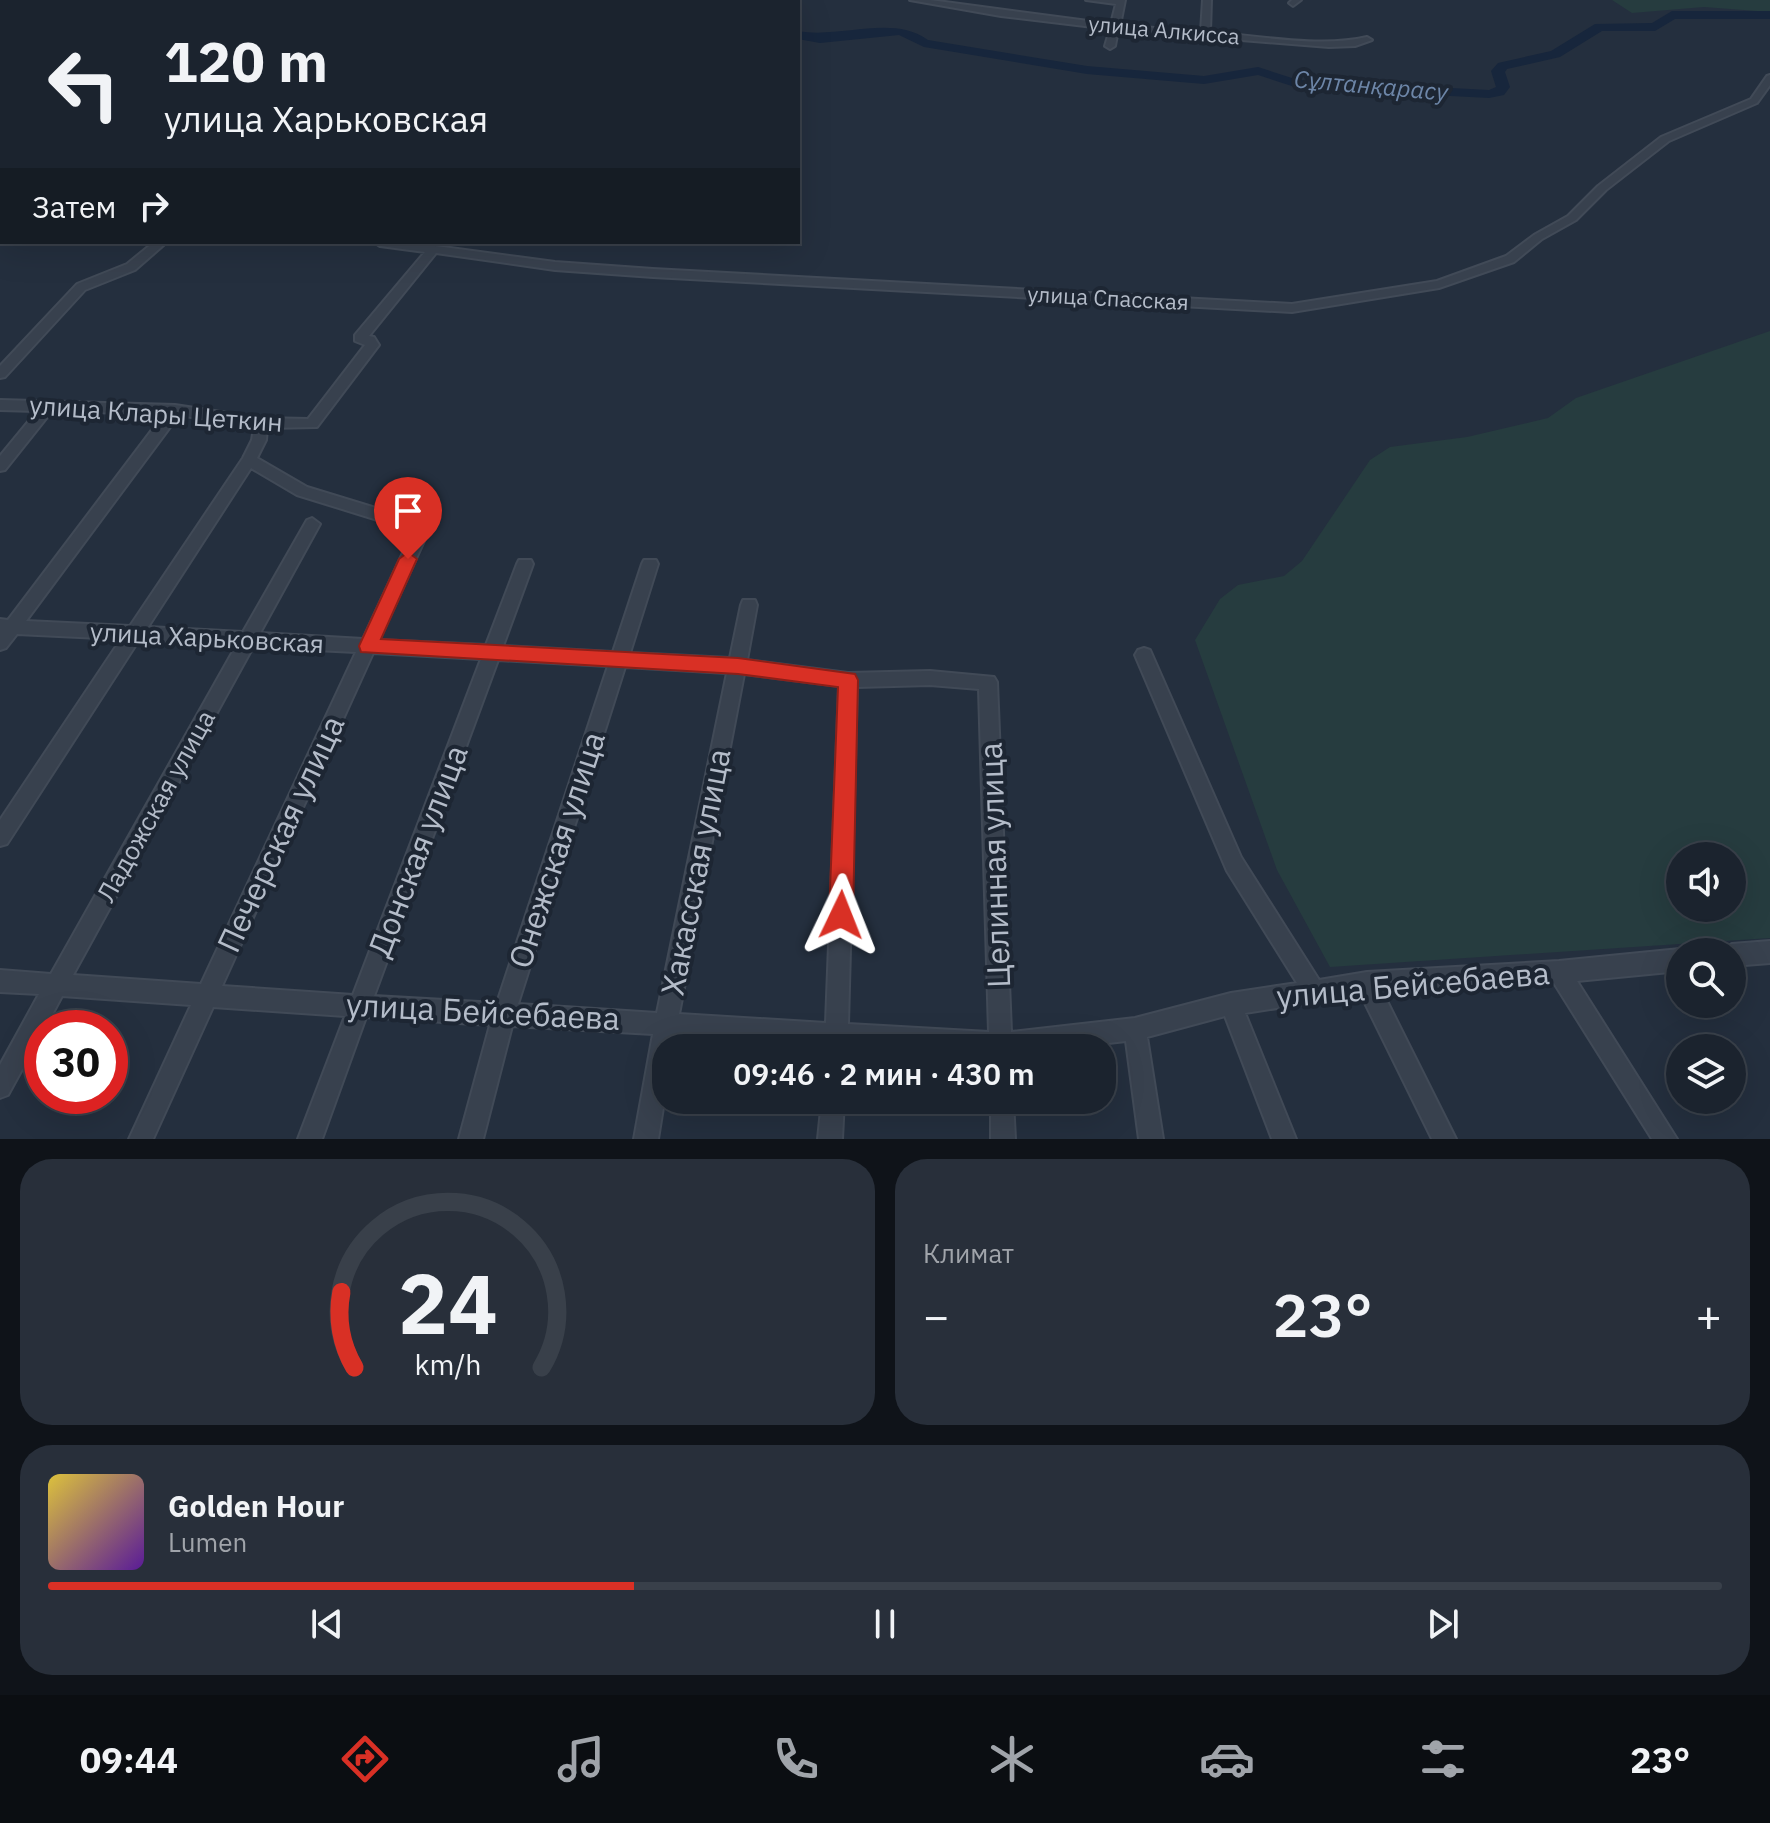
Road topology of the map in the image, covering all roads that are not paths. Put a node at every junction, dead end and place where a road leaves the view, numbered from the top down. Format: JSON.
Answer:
{"nodes":[{"id":1,"x":914,"y":0,"type":"edge"},
{"id":2,"x":1090,"y":0,"type":"edge"},
{"id":3,"x":1207,"y":0,"type":"edge"},
{"id":4,"x":1120,"y":1,"type":"edge"},
{"id":5,"x":1113,"y":26,"type":"junction"},
{"id":6,"x":1205,"y":34,"type":"junction"},
{"id":7,"x":1367,"y":40,"type":"dead end"},
{"id":8,"x":1110,"y":46,"type":"dead end"},
{"id":9,"x":1770,"y":78,"type":"edge"},
{"id":10,"x":159,"y":244,"type":"edge"},
{"id":11,"x":395,"y":244,"type":"edge"},
{"id":12,"x":510,"y":244,"type":"edge"},
{"id":13,"x":433,"y":249,"type":"junction"},
{"id":14,"x":501,"y":258,"type":"junction"},
{"id":15,"x":0,"y":374,"type":"edge"},
{"id":16,"x":0,"y":405,"type":"edge"},
{"id":17,"x":49,"y":405,"type":"junction"},
{"id":18,"x":175,"y":410,"type":"junction"},
{"id":19,"x":261,"y":423,"type":"junction"},
{"id":20,"x":249,"y":460,"type":"junction"},
{"id":21,"x":0,"y":466,"type":"edge"},
{"id":22,"x":312,"y":524,"type":"dead end"},
{"id":23,"x":525,"y":564,"type":"dead end"},
{"id":24,"x":650,"y":564,"type":"dead end"},
{"id":25,"x":749,"y":605,"type":"dead end"},
{"id":26,"x":6,"y":627,"type":"edge"},
{"id":27,"x":132,"y":634,"type":"junction"},
{"id":28,"x":247,"y":641,"type":"junction"},
{"id":29,"x":0,"y":643,"type":"edge"},
{"id":30,"x":368,"y":646,"type":"junction"},
{"id":31,"x":492,"y":653,"type":"junction"},
{"id":32,"x":1144,"y":655,"type":"dead end"},
{"id":33,"x":617,"y":661,"type":"junction"},
{"id":34,"x":738,"y":666,"type":"junction"},
{"id":35,"x":848,"y":680,"type":"junction"},
{"id":36,"x":988,"y":682,"type":"joint"},
{"id":37,"x":0,"y":837,"type":"edge"},
{"id":38,"x":1770,"y":952,"type":"edge"},
{"id":39,"x":1746,"y":954,"type":"edge"},
{"id":40,"x":1666,"y":961,"type":"edge"},
{"id":41,"x":1559,"y":972,"type":"junction"},
{"id":42,"x":0,"y":981,"type":"edge"},
{"id":43,"x":1367,"y":983,"type":"junction"},
{"id":44,"x":57,"y":985,"type":"junction"},
{"id":45,"x":1314,"y":991,"type":"junction"},
{"id":46,"x":206,"y":996,"type":"junction"},
{"id":47,"x":1231,"y":1004,"type":"junction"},
{"id":48,"x":359,"y":1006,"type":"junction"},
{"id":49,"x":504,"y":1014,"type":"junction"},
{"id":50,"x":666,"y":1022,"type":"junction"},
{"id":51,"x":1135,"y":1029,"type":"junction"},
{"id":52,"x":780,"y":1034,"type":"edge"},
{"id":53,"x":837,"y":1034,"type":"edge"},
{"id":54,"x":1001,"y":1034,"type":"edge"},
{"id":55,"x":1096,"y":1034,"type":"edge"},
{"id":56,"x":0,"y":1087,"type":"edge"},
{"id":57,"x":832,"y":1114,"type":"edge"},
{"id":58,"x":1002,"y":1114,"type":"edge"},
{"id":59,"x":141,"y":1139,"type":"edge"},
{"id":60,"x":310,"y":1139,"type":"edge"},
{"id":61,"x":471,"y":1139,"type":"edge"},
{"id":62,"x":646,"y":1139,"type":"edge"},
{"id":63,"x":830,"y":1139,"type":"edge"},
{"id":64,"x":1003,"y":1139,"type":"edge"},
{"id":65,"x":1151,"y":1139,"type":"edge"},
{"id":66,"x":1284,"y":1139,"type":"edge"},
{"id":67,"x":1444,"y":1139,"type":"edge"},
{"id":68,"x":1665,"y":1139,"type":"edge"}],
"edges":[{"from":1,"to":5,"type":"street","name":"улица Алкисса"},
{"from":2,"to":4,"type":"street"},
{"from":3,"to":6,"type":"street"},
{"from":4,"to":5,"type":"street"},
{"from":5,"to":6,"type":"street","name":"улица Алкисса"},
{"from":5,"to":8,"type":"street"},
{"from":6,"to":7,"type":"street","name":"улица Алкисса"},
{"from":9,"to":14,"type":"street","name":"улица Спасская"},
{"from":10,"to":15,"type":"street"},
{"from":11,"to":13,"type":"street","name":"улица Спасская"},
{"from":12,"to":14,"type":"street"},
{"from":13,"to":14,"type":"street","name":"улица Спасская"},
{"from":13,"to":19,"type":"street","name":"улица Клары Цеткин"},
{"from":16,"to":17,"type":"street","name":"улица Клары Цеткин"},
{"from":17,"to":18,"type":"street","name":"улица Клары Цеткин"},
{"from":17,"to":21,"type":"street"},
{"from":18,"to":19,"type":"street","name":"улица Клары Цеткин"},
{"from":18,"to":26,"type":"street"},
{"from":19,"to":20,"type":"street"},
{"from":20,"to":27,"type":"street"},
{"from":20,"to":30,"type":"street","name":"Печерская улица"},
{"from":22,"to":28,"type":"street","name":"Ладожская улица"},
{"from":23,"to":31,"type":"street","name":"Донская улица"},
{"from":24,"to":33,"type":"street","name":"Онежская улица"},
{"from":25,"to":34,"type":"street","name":"Хакасская улица"},
{"from":26,"to":27,"type":"street","name":"улица Харьковская"},
{"from":26,"to":29,"type":"street"},
{"from":27,"to":28,"type":"street","name":"улица Харьковская"},
{"from":27,"to":37,"type":"street"},
{"from":28,"to":30,"type":"street","name":"улица Харьковская"},
{"from":28,"to":44,"type":"street","name":"Ладожская улица"},
{"from":30,"to":31,"type":"street","name":"улица Харьковская"},
{"from":30,"to":46,"type":"street","name":"Печерская улица"},
{"from":31,"to":33,"type":"street","name":"улица Харьковская"},
{"from":31,"to":48,"type":"street","name":"Донская улица"},
{"from":32,"to":45,"type":"street"},
{"from":33,"to":34,"type":"street","name":"улица Харьковская"},
{"from":33,"to":49,"type":"street","name":"Онежская улица"},
{"from":34,"to":35,"type":"street","name":"улица Харьковская"},
{"from":34,"to":50,"type":"street","name":"Хакасская улица"},
{"from":35,"to":36,"type":"street","name":"улица Харьковская"},
{"from":35,"to":53,"type":"street"},
{"from":36,"to":54,"type":"street","name":"Целинная улица"},
{"from":38,"to":39,"type":"street"},
{"from":40,"to":41,"type":"street","name":"улица Бейсебаева"},
{"from":41,"to":43,"type":"street","name":"улица Бейсебаева"},
{"from":41,"to":68,"type":"street"},
{"from":42,"to":44,"type":"street","name":"улица Бейсебаева"},
{"from":43,"to":45,"type":"street","name":"улица Бейсебаева"},
{"from":43,"to":67,"type":"street"},
{"from":44,"to":46,"type":"street","name":"улица Бейсебаева"},
{"from":44,"to":56,"type":"street","name":"Ладожская улица"},
{"from":45,"to":47,"type":"street","name":"улица Бейсебаева"},
{"from":46,"to":48,"type":"street","name":"улица Бейсебаева"},
{"from":46,"to":59,"type":"street","name":"Печерская улица"},
{"from":47,"to":51,"type":"street","name":"улица Бейсебаева"},
{"from":47,"to":66,"type":"street"},
{"from":48,"to":49,"type":"street","name":"улица Бейсебаева"},
{"from":48,"to":60,"type":"street","name":"Донская улица"},
{"from":49,"to":50,"type":"street","name":"улица Бейсебаева"},
{"from":49,"to":61,"type":"street","name":"Онежская улица"},
{"from":50,"to":52,"type":"street","name":"улица Бейсебаева"},
{"from":50,"to":62,"type":"street","name":"Хакасская улица"},
{"from":51,"to":55,"type":"street","name":"улица Бейсебаева"},
{"from":51,"to":65,"type":"street"},
{"from":57,"to":63,"type":"street"},
{"from":58,"to":64,"type":"street"}]}
